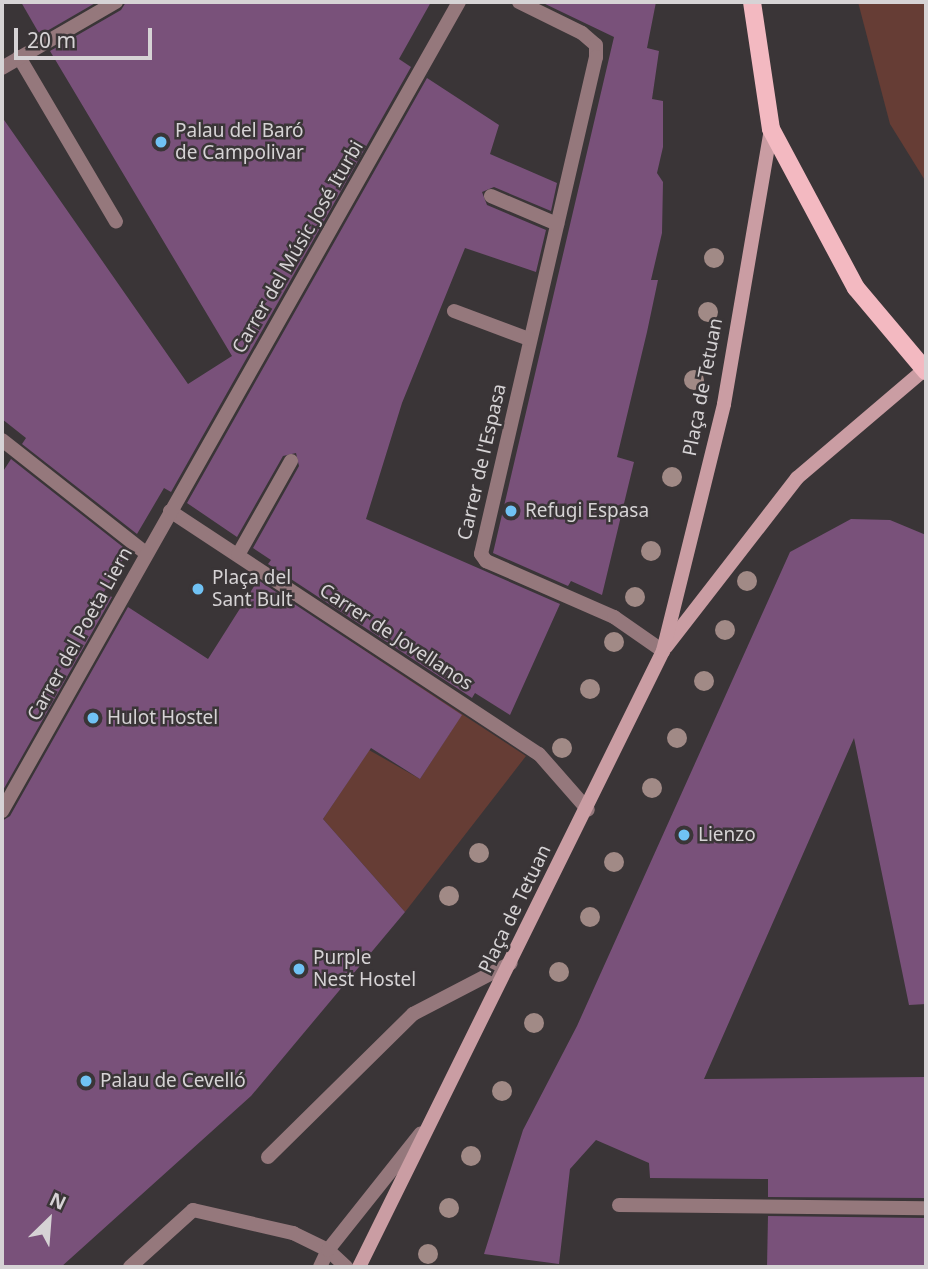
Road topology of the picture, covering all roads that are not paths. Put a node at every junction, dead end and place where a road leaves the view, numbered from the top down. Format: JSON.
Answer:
{"nodes":[{"id":1,"x":116,"y":2,"type":"edge"},
{"id":2,"x":459,"y":2,"type":"edge"},
{"id":3,"x":519,"y":2,"type":"edge"},
{"id":4,"x":752,"y":2,"type":"edge"},
{"id":5,"x":19,"y":57,"type":"junction"},
{"id":6,"x":2,"y":68,"type":"edge"},
{"id":7,"x":771,"y":129,"type":"junction"},
{"id":8,"x":491,"y":196,"type":"dead end"},
{"id":9,"x":116,"y":222,"type":"dead end"},
{"id":10,"x":557,"y":224,"type":"junction"},
{"id":11,"x":454,"y":311,"type":"dead end"},
{"id":12,"x":529,"y":340,"type":"junction"},
{"id":13,"x":926,"y":369,"type":"edge"},
{"id":14,"x":3,"y":444,"type":"edge"},
{"id":15,"x":291,"y":461,"type":"dead end"},
{"id":16,"x":170,"y":511,"type":"junction"},
{"id":17,"x":147,"y":554,"type":"junction"},
{"id":18,"x":238,"y":555,"type":"junction"},
{"id":19,"x":663,"y":651,"type":"junction"},
{"id":20,"x":588,"y":810,"type":"junction"},
{"id":21,"x":2,"y":811,"type":"edge"},
{"id":22,"x":512,"y":963,"type":"junction"},
{"id":23,"x":439,"y":1111,"type":"junction"},
{"id":24,"x":268,"y":1157,"type":"dead end"},
{"id":25,"x":619,"y":1205,"type":"dead end"},
{"id":26,"x":926,"y":1208,"type":"edge"},
{"id":27,"x":328,"y":1250,"type":"junction"},
{"id":28,"x":130,"y":1267,"type":"edge"},
{"id":29,"x":320,"y":1267,"type":"edge"},
{"id":30,"x":346,"y":1267,"type":"edge"},
{"id":31,"x":359,"y":1267,"type":"edge"}],
"edges":[{"from":1,"to":5,"type":"street"},
{"from":2,"to":16,"type":"street","name":"Carrer del Músic José Iturbi"},
{"from":3,"to":10,"type":"street","name":"Carrer de l'Espasa"},
{"from":4,"to":7,"type":"main road","name":"Plaça de Tetuan"},
{"from":5,"to":6,"type":"street"},
{"from":5,"to":9,"type":"street"},
{"from":7,"to":13,"type":"main road","name":"Plaça de Tetuan"},
{"from":7,"to":19,"type":"main road","name":"Plaça de Tetuan"},
{"from":8,"to":10,"type":"street"},
{"from":10,"to":12,"type":"street","name":"Carrer de l'Espasa"},
{"from":11,"to":12,"type":"street"},
{"from":12,"to":19,"type":"street","name":"Carrer de l'Espasa"},
{"from":13,"to":19,"type":"main road","name":"Plaça de Tetuan"},
{"from":14,"to":17,"type":"street"},
{"from":15,"to":18,"type":"street"},
{"from":16,"to":17,"type":"street","name":"Carrer del Poeta Liern"},
{"from":16,"to":18,"type":"street","name":"Carrer de Jovellanos"},
{"from":17,"to":21,"type":"street","name":"Carrer del Poeta Liern"},
{"from":18,"to":20,"type":"street","name":"Carrer de Jovellanos"},
{"from":19,"to":20,"type":"main road","name":"Plaça de Tetuan"},
{"from":20,"to":22,"type":"main road","name":"Plaça de Tetuan"},
{"from":22,"to":23,"type":"main road","name":"Plaça de Tetuan"},
{"from":22,"to":24,"type":"street"},
{"from":23,"to":27,"type":"street","name":"Plaça de Tetuan"},
{"from":23,"to":31,"type":"main road","name":"Plaça de Tetuan"},
{"from":25,"to":26,"type":"street"},
{"from":27,"to":28,"type":"street"},
{"from":27,"to":29,"type":"street","name":"Plaça de Tetuan"},
{"from":27,"to":30,"type":"street"}]}
